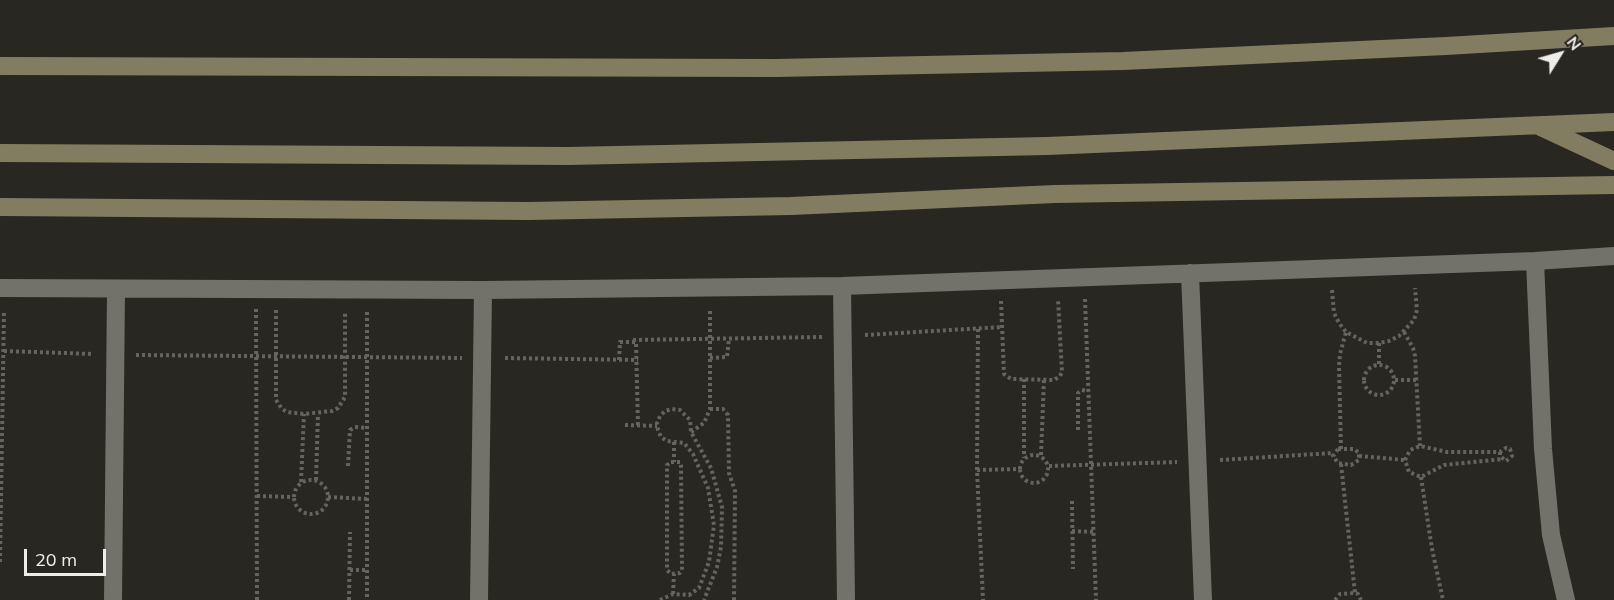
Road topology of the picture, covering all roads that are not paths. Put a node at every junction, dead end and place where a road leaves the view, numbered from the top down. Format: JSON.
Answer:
{"nodes":[{"id":1,"x":1614,"y":36,"type":"edge"},
{"id":2,"x":0,"y":66,"type":"edge"},
{"id":3,"x":1614,"y":122,"type":"edge"},
{"id":4,"x":1539,"y":126,"type":"junction"},
{"id":5,"x":0,"y":153,"type":"edge"},
{"id":6,"x":1614,"y":161,"type":"edge"},
{"id":7,"x":1614,"y":185,"type":"edge"},
{"id":8,"x":0,"y":207,"type":"edge"},
{"id":9,"x":1614,"y":256,"type":"edge"},
{"id":10,"x":1534,"y":261,"type":"junction"},
{"id":11,"x":1190,"y":273,"type":"junction"},
{"id":12,"x":842,"y":286,"type":"junction"},
{"id":13,"x":2,"y":288,"type":"edge"},
{"id":14,"x":116,"y":290,"type":"junction"},
{"id":15,"x":483,"y":290,"type":"junction"},
{"id":16,"x":113,"y":600,"type":"edge"},
{"id":17,"x":479,"y":600,"type":"edge"},
{"id":18,"x":846,"y":600,"type":"edge"},
{"id":19,"x":1203,"y":600,"type":"edge"},
{"id":20,"x":1566,"y":600,"type":"edge"}],
"edges":[{"from":1,"to":2,"type":"main road"},
{"from":3,"to":4,"type":"main road"},
{"from":4,"to":5,"type":"main road"},
{"from":4,"to":6,"type":"main road"},
{"from":7,"to":8,"type":"main road"},
{"from":9,"to":10,"type":"street"},
{"from":10,"to":11,"type":"street"},
{"from":10,"to":20,"type":"street"},
{"from":11,"to":12,"type":"street"},
{"from":11,"to":19,"type":"street"},
{"from":12,"to":15,"type":"street"},
{"from":12,"to":18,"type":"street"},
{"from":13,"to":14,"type":"street"},
{"from":14,"to":15,"type":"street"},
{"from":14,"to":16,"type":"street"},
{"from":15,"to":17,"type":"street"}]}
